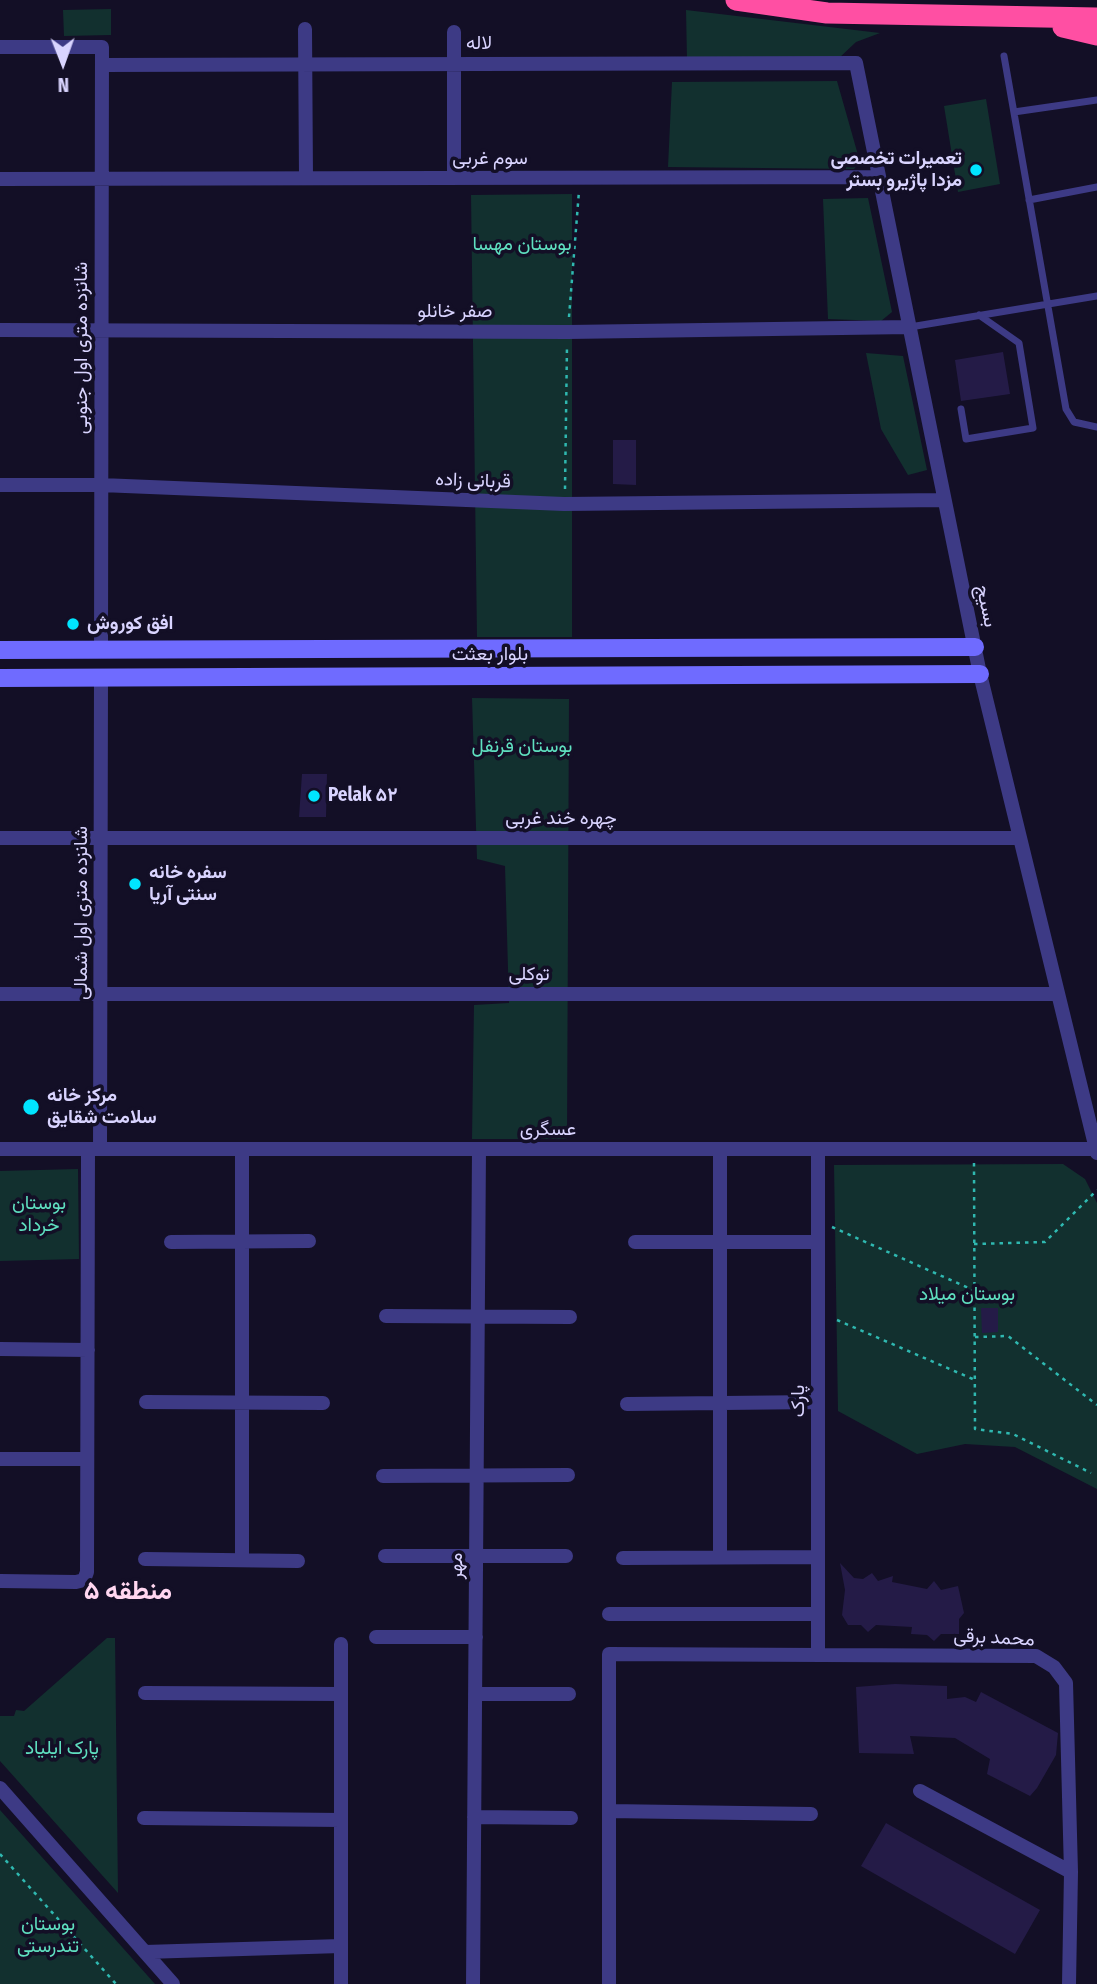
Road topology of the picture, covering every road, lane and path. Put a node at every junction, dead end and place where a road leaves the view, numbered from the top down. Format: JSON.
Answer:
{"nodes":[{"id":1,"x":736,"y":0,"type":"edge"},
{"id":2,"x":1097,"y":18,"type":"edge"},
{"id":3,"x":1020,"y":19,"type":"junction"},
{"id":4,"x":305,"y":29,"type":"dead end"},
{"id":5,"x":454,"y":32,"type":"dead end"},
{"id":6,"x":1097,"y":35,"type":"edge"},
{"id":7,"x":0,"y":47,"type":"edge"},
{"id":8,"x":1004,"y":56,"type":"dead end"},
{"id":9,"x":305,"y":63,"type":"junction"},
{"id":10,"x":454,"y":63,"type":"junction"},
{"id":11,"x":856,"y":63,"type":"joint"},
{"id":12,"x":102,"y":65,"type":"junction"},
{"id":13,"x":1097,"y":100,"type":"edge"},
{"id":14,"x":1014,"y":112,"type":"junction"},
{"id":15,"x":879,"y":177,"type":"junction"},
{"id":16,"x":102,"y":178,"type":"junction"},
{"id":17,"x":306,"y":178,"type":"junction"},
{"id":18,"x":454,"y":178,"type":"junction"},
{"id":19,"x":0,"y":179,"type":"edge"},
{"id":20,"x":1097,"y":187,"type":"edge"},
{"id":21,"x":1029,"y":200,"type":"junction"},
{"id":22,"x":1097,"y":296,"type":"edge"},
{"id":23,"x":1048,"y":304,"type":"junction"},
{"id":24,"x":979,"y":316,"type":"junction"},
{"id":25,"x":909,"y":327,"type":"junction"},
{"id":26,"x":0,"y":330,"type":"edge"},
{"id":27,"x":102,"y":330,"type":"junction"},
{"id":28,"x":961,"y":408,"type":"dead end"},
{"id":29,"x":1097,"y":427,"type":"edge"},
{"id":30,"x":0,"y":485,"type":"edge"},
{"id":31,"x":102,"y":485,"type":"junction"},
{"id":32,"x":944,"y":500,"type":"junction"},
{"id":33,"x":975,"y":648,"type":"junction"},
{"id":34,"x":101,"y":649,"type":"junction"},
{"id":35,"x":0,"y":650,"type":"edge"},
{"id":36,"x":980,"y":674,"type":"junction"},
{"id":37,"x":101,"y":677,"type":"junction"},
{"id":38,"x":0,"y":678,"type":"edge"},
{"id":39,"x":0,"y":838,"type":"edge"},
{"id":40,"x":101,"y":838,"type":"junction"},
{"id":41,"x":1020,"y":838,"type":"junction"},
{"id":42,"x":0,"y":994,"type":"edge"},
{"id":43,"x":101,"y":994,"type":"junction"},
{"id":44,"x":1058,"y":994,"type":"junction"},
{"id":45,"x":1090,"y":1099,"type":"edge"},
{"id":46,"x":0,"y":1149,"type":"edge"},
{"id":47,"x":94,"y":1149,"type":"junction"},
{"id":48,"x":242,"y":1149,"type":"junction"},
{"id":49,"x":479,"y":1149,"type":"junction"},
{"id":50,"x":720,"y":1149,"type":"junction"},
{"id":51,"x":818,"y":1149,"type":"junction"},
{"id":52,"x":973,"y":1149,"type":"junction"},
{"id":53,"x":1096,"y":1151,"type":"edge"},
{"id":54,"x":1097,"y":1190,"type":"edge"},
{"id":55,"x":818,"y":1212,"type":"junction"},
{"id":56,"x":309,"y":1241,"type":"dead end"},
{"id":57,"x":171,"y":1242,"type":"dead end"},
{"id":58,"x":242,"y":1242,"type":"junction"},
{"id":59,"x":635,"y":1242,"type":"dead end"},
{"id":60,"x":720,"y":1242,"type":"junction"},
{"id":61,"x":818,"y":1242,"type":"junction"},
{"id":62,"x":974,"y":1244,"type":"junction"},
{"id":63,"x":974,"y":1291,"type":"junction"},
{"id":64,"x":386,"y":1316,"type":"dead end"},
{"id":65,"x":478,"y":1316,"type":"junction"},
{"id":66,"x":570,"y":1317,"type":"dead end"},
{"id":67,"x":837,"y":1320,"type":"dead end"},
{"id":68,"x":975,"y":1338,"type":"junction"},
{"id":69,"x":0,"y":1349,"type":"edge"},
{"id":70,"x":88,"y":1350,"type":"junction"},
{"id":71,"x":975,"y":1380,"type":"junction"},
{"id":72,"x":146,"y":1402,"type":"dead end"},
{"id":73,"x":242,"y":1402,"type":"junction"},
{"id":74,"x":818,"y":1402,"type":"junction"},
{"id":75,"x":323,"y":1403,"type":"dead end"},
{"id":76,"x":720,"y":1403,"type":"junction"},
{"id":77,"x":627,"y":1404,"type":"dead end"},
{"id":78,"x":1097,"y":1405,"type":"edge"},
{"id":79,"x":0,"y":1459,"type":"edge"},
{"id":80,"x":86,"y":1459,"type":"junction"},
{"id":81,"x":1091,"y":1473,"type":"dead end"},
{"id":82,"x":477,"y":1475,"type":"junction"},
{"id":83,"x":568,"y":1475,"type":"dead end"},
{"id":84,"x":383,"y":1476,"type":"dead end"},
{"id":85,"x":385,"y":1556,"type":"dead end"},
{"id":86,"x":476,"y":1556,"type":"junction"},
{"id":87,"x":566,"y":1556,"type":"dead end"},
{"id":88,"x":720,"y":1557,"type":"junction"},
{"id":89,"x":818,"y":1557,"type":"junction"},
{"id":90,"x":623,"y":1558,"type":"dead end"},
{"id":91,"x":145,"y":1559,"type":"dead end"},
{"id":92,"x":242,"y":1560,"type":"junction"},
{"id":93,"x":298,"y":1560,"type":"dead end"},
{"id":94,"x":0,"y":1581,"type":"edge"},
{"id":95,"x":609,"y":1614,"type":"dead end"},
{"id":96,"x":818,"y":1614,"type":"junction"},
{"id":97,"x":376,"y":1637,"type":"dead end"},
{"id":98,"x":476,"y":1637,"type":"junction"},
{"id":99,"x":341,"y":1644,"type":"dead end"},
{"id":100,"x":818,"y":1654,"type":"junction"},
{"id":101,"x":145,"y":1693,"type":"dead end"},
{"id":102,"x":341,"y":1694,"type":"junction"},
{"id":103,"x":475,"y":1694,"type":"junction"},
{"id":104,"x":569,"y":1694,"type":"dead end"},
{"id":105,"x":0,"y":1788,"type":"edge"},
{"id":106,"x":920,"y":1791,"type":"dead end"},
{"id":107,"x":609,"y":1811,"type":"junction"},
{"id":108,"x":811,"y":1814,"type":"dead end"},
{"id":109,"x":474,"y":1817,"type":"junction"},
{"id":110,"x":144,"y":1818,"type":"dead end"},
{"id":111,"x":571,"y":1818,"type":"dead end"},
{"id":112,"x":341,"y":1820,"type":"junction"},
{"id":113,"x":0,"y":1854,"type":"edge"},
{"id":114,"x":1071,"y":1872,"type":"junction"},
{"id":115,"x":341,"y":1946,"type":"junction"},
{"id":116,"x":145,"y":1952,"type":"junction"},
{"id":117,"x":117,"y":1984,"type":"edge"},
{"id":118,"x":173,"y":1984,"type":"edge"},
{"id":119,"x":341,"y":1984,"type":"edge"},
{"id":120,"x":473,"y":1984,"type":"edge"},
{"id":121,"x":609,"y":1984,"type":"edge"},
{"id":122,"x":1069,"y":1984,"type":"edge"}],
"edges":[{"from":1,"to":3,"type":"highway"},
{"from":2,"to":3,"type":"highway"},
{"from":3,"to":6,"type":"highway"},
{"from":4,"to":9,"type":"street"},
{"from":5,"to":10,"type":"street"},
{"from":7,"to":12,"type":"street","name":"شانزده متری اول جنوبی"},
{"from":8,"to":14,"type":"lane"},
{"from":9,"to":10,"type":"street","name":"لاله"},
{"from":9,"to":12,"type":"street","name":"لاله"},
{"from":9,"to":17,"type":"street"},
{"from":10,"to":11,"type":"street","name":"لاله"},
{"from":10,"to":18,"type":"street"},
{"from":11,"to":15,"type":"street","name":"بسیج"},
{"from":12,"to":16,"type":"street","name":"شانزده متری اول جنوبی"},
{"from":13,"to":14,"type":"lane"},
{"from":14,"to":21,"type":"lane"},
{"from":15,"to":18,"type":"street","name":"سوم غربی"},
{"from":15,"to":25,"type":"street","name":"بسیج"},
{"from":16,"to":17,"type":"street","name":"سوم غربی"},
{"from":16,"to":19,"type":"street","name":"سوم غربی"},
{"from":16,"to":27,"type":"street","name":"شانزده متری اول جنوبی"},
{"from":17,"to":18,"type":"street","name":"سوم غربی"},
{"from":20,"to":21,"type":"lane"},
{"from":21,"to":23,"type":"lane"},
{"from":22,"to":23,"type":"lane"},
{"from":23,"to":24,"type":"lane"},
{"from":23,"to":29,"type":"lane"},
{"from":24,"to":25,"type":"lane"},
{"from":24,"to":28,"type":"lane"},
{"from":25,"to":27,"type":"street","name":"صفر خانلو"},
{"from":25,"to":32,"type":"street","name":"بسیج"},
{"from":26,"to":27,"type":"street","name":"صفر خانلو"},
{"from":27,"to":31,"type":"street","name":"شانزده متری اول جنوبی"},
{"from":30,"to":31,"type":"street","name":"قربانی زاده"},
{"from":31,"to":32,"type":"street","name":"قربانی زاده"},
{"from":31,"to":34,"type":"street","name":"شانزده متری اول جنوبی"},
{"from":32,"to":33,"type":"street","name":"بسیج"},
{"from":33,"to":34,"type":"street","name":"بلوار بعثت"},
{"from":33,"to":36,"type":"street","name":"بسیج"},
{"from":34,"to":35,"type":"street","name":"بلوار بعثت"},
{"from":34,"to":37,"type":"street"},
{"from":36,"to":37,"type":"street","name":"بلوار بعثت"},
{"from":36,"to":41,"type":"street","name":"بسیج"},
{"from":37,"to":38,"type":"street","name":"بلوار بعثت"},
{"from":37,"to":40,"type":"street","name":"شانزده متری اول شمالی"},
{"from":39,"to":40,"type":"street","name":"چهره خند غربی"},
{"from":40,"to":41,"type":"street","name":"چهره خند غربی"},
{"from":40,"to":43,"type":"street","name":"شانزده متری اول شمالی"},
{"from":41,"to":44,"type":"street","name":"بسیج"},
{"from":42,"to":43,"type":"street","name":"توکلی"},
{"from":43,"to":44,"type":"street","name":"توکلی"},
{"from":43,"to":47,"type":"street","name":"شانزده متری اول شمالی"},
{"from":44,"to":45,"type":"street","name":"بسیج"},
{"from":45,"to":53,"type":"street","name":"بسیج"},
{"from":46,"to":47,"type":"street","name":"عسگری"},
{"from":47,"to":48,"type":"street","name":"عسگری"},
{"from":47,"to":70,"type":"street","name":"شانزده متری اول شمالی"},
{"from":48,"to":49,"type":"street","name":"عسگری"},
{"from":48,"to":58,"type":"street"},
{"from":49,"to":50,"type":"street","name":"عسگری"},
{"from":49,"to":65,"type":"street","name":"مهر"},
{"from":50,"to":51,"type":"street","name":"عسگری"},
{"from":50,"to":60,"type":"street"},
{"from":51,"to":52,"type":"street","name":"عسگری"},
{"from":51,"to":55,"type":"street","name":"پارک"},
{"from":52,"to":53,"type":"street","name":"عسگری"},
{"from":52,"to":62,"type":"path"},
{"from":54,"to":62,"type":"path"},
{"from":55,"to":61,"type":"street","name":"پارک"},
{"from":55,"to":63,"type":"path"},
{"from":56,"to":58,"type":"street"},
{"from":57,"to":58,"type":"street"},
{"from":58,"to":73,"type":"street"},
{"from":59,"to":60,"type":"street"},
{"from":60,"to":61,"type":"street"},
{"from":60,"to":76,"type":"street"},
{"from":61,"to":74,"type":"street","name":"پارک"},
{"from":62,"to":63,"type":"path"},
{"from":63,"to":68,"type":"path"},
{"from":64,"to":65,"type":"street"},
{"from":65,"to":66,"type":"street"},
{"from":65,"to":82,"type":"street","name":"مهر"},
{"from":67,"to":71,"type":"path"},
{"from":68,"to":71,"type":"path"},
{"from":68,"to":78,"type":"path"},
{"from":69,"to":70,"type":"street"},
{"from":70,"to":80,"type":"street","name":"شانزده متری اول شمالی"},
{"from":71,"to":81,"type":"path"},
{"from":72,"to":73,"type":"street"},
{"from":73,"to":75,"type":"street"},
{"from":73,"to":92,"type":"street"},
{"from":74,"to":76,"type":"street"},
{"from":74,"to":89,"type":"street","name":"پارک"},
{"from":76,"to":77,"type":"street"},
{"from":76,"to":88,"type":"street"},
{"from":79,"to":80,"type":"street"},
{"from":80,"to":94,"type":"street","name":"شانزده متری اول شمالی"},
{"from":82,"to":83,"type":"street"},
{"from":82,"to":84,"type":"street"},
{"from":82,"to":86,"type":"street","name":"مهر"},
{"from":85,"to":86,"type":"street"},
{"from":86,"to":87,"type":"street"},
{"from":86,"to":98,"type":"street","name":"مهر"},
{"from":88,"to":89,"type":"street"},
{"from":88,"to":90,"type":"street"},
{"from":89,"to":96,"type":"street","name":"پارک"},
{"from":91,"to":92,"type":"street"},
{"from":92,"to":93,"type":"street"},
{"from":95,"to":96,"type":"street"},
{"from":96,"to":100,"type":"street","name":"پارک"},
{"from":97,"to":98,"type":"street"},
{"from":98,"to":103,"type":"street","name":"مهر"},
{"from":99,"to":102,"type":"street"},
{"from":100,"to":107,"type":"street","name":"محمد برقی"},
{"from":100,"to":114,"type":"street","name":"محمد برقی"},
{"from":101,"to":102,"type":"street"},
{"from":102,"to":112,"type":"street"},
{"from":103,"to":104,"type":"street"},
{"from":103,"to":109,"type":"street","name":"مهر"},
{"from":105,"to":116,"type":"street"},
{"from":106,"to":114,"type":"street"},
{"from":107,"to":108,"type":"street"},
{"from":107,"to":121,"type":"street"},
{"from":109,"to":111,"type":"street"},
{"from":109,"to":120,"type":"street","name":"مهر"},
{"from":110,"to":112,"type":"street"},
{"from":112,"to":115,"type":"street"},
{"from":113,"to":117,"type":"path"},
{"from":114,"to":122,"type":"street","name":"محمد برقی"},
{"from":115,"to":116,"type":"street"},
{"from":115,"to":119,"type":"street"},
{"from":116,"to":118,"type":"street"}]}
